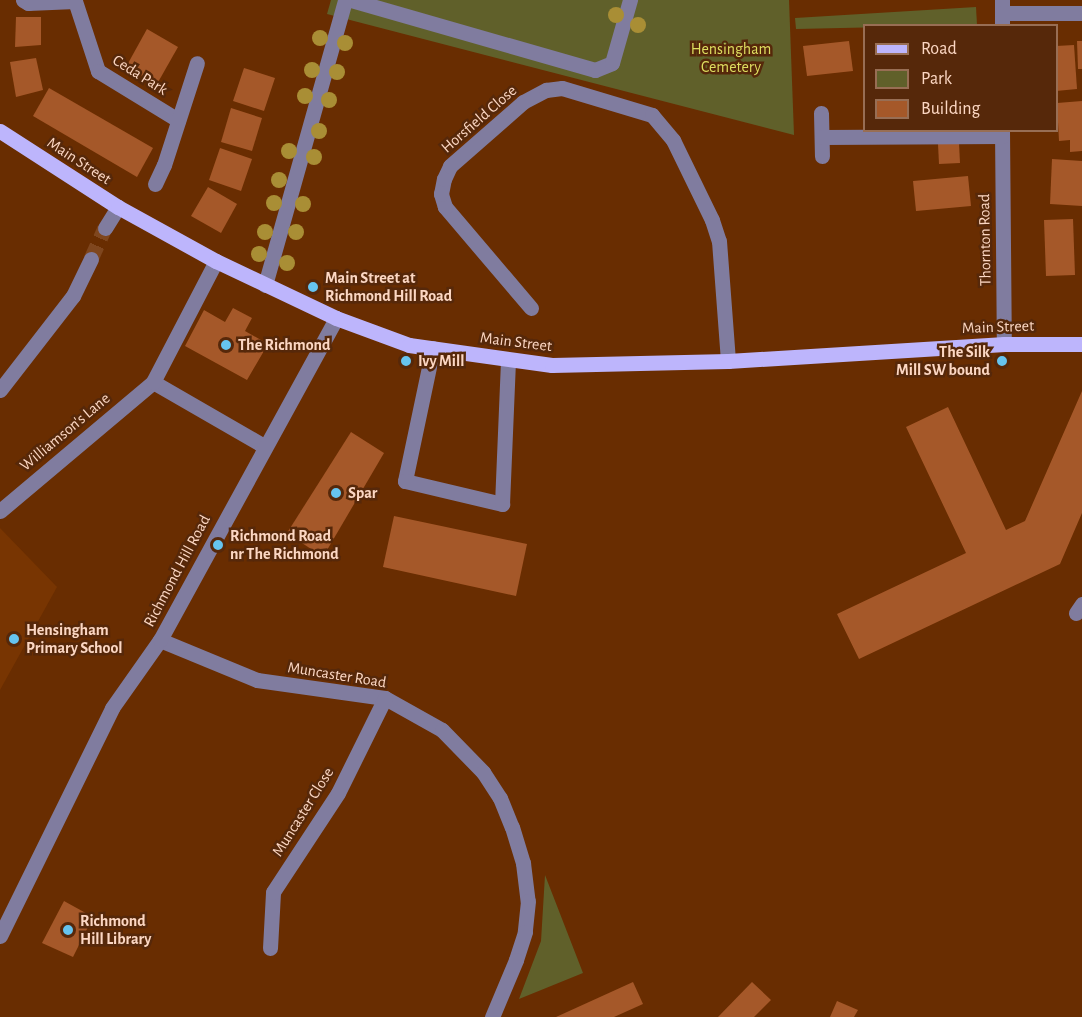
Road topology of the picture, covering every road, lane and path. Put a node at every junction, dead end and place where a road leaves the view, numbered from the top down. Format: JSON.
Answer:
{"nodes":[{"id":1,"x":23,"y":0,"type":"edge"},
{"id":2,"x":345,"y":0,"type":"edge"},
{"id":3,"x":351,"y":0,"type":"edge"},
{"id":4,"x":630,"y":0,"type":"edge"},
{"id":5,"x":1002,"y":13,"type":"edge"},
{"id":6,"x":1082,"y":13,"type":"edge"},
{"id":7,"x":197,"y":63,"type":"dead end"},
{"id":8,"x":821,"y":113,"type":"dead end"},
{"id":9,"x":178,"y":120,"type":"junction"},
{"id":10,"x":0,"y":131,"type":"edge"},
{"id":11,"x":1002,"y":133,"type":"edge"},
{"id":12,"x":822,"y":137,"type":"junction"},
{"id":13,"x":822,"y":156,"type":"dead end"},
{"id":14,"x":155,"y":184,"type":"dead end"},
{"id":15,"x":118,"y":207,"type":"junction"},
{"id":16,"x":105,"y":228,"type":"tunnel mouth"},
{"id":17,"x":91,"y":259,"type":"tunnel mouth"},
{"id":18,"x":216,"y":261,"type":"junction"},
{"id":19,"x":266,"y":285,"type":"junction"},
{"id":20,"x":531,"y":308,"type":"dead end"},
{"id":21,"x":336,"y":318,"type":"junction"},
{"id":22,"x":1004,"y":344,"type":"junction"},
{"id":23,"x":1082,"y":344,"type":"edge"},
{"id":24,"x":433,"y":348,"type":"junction"},
{"id":25,"x":508,"y":360,"type":"junction"},
{"id":26,"x":728,"y":361,"type":"junction"},
{"id":27,"x":153,"y":382,"type":"junction"},
{"id":28,"x":0,"y":390,"type":"edge"},
{"id":29,"x":264,"y":446,"type":"junction"},
{"id":30,"x":0,"y":511,"type":"edge"},
{"id":31,"x":160,"y":640,"type":"junction"},
{"id":32,"x":385,"y":698,"type":"junction"},
{"id":33,"x":0,"y":936,"type":"edge"},
{"id":34,"x":270,"y":948,"type":"dead end"},
{"id":35,"x":492,"y":1017,"type":"edge"}],
"edges":[{"from":1,"to":9,"type":"street","name":"Ceda Park"},
{"from":2,"to":19,"type":"street"},
{"from":3,"to":4,"type":"street"},
{"from":5,"to":6,"type":"street"},
{"from":7,"to":9,"type":"street"},
{"from":8,"to":12,"type":"street"},
{"from":9,"to":14,"type":"street"},
{"from":10,"to":15,"type":"main road","name":"Main Street"},
{"from":11,"to":12,"type":"street","name":"Thornton Road"},
{"from":11,"to":22,"type":"street","name":"Thornton Road"},
{"from":12,"to":13,"type":"street"},
{"from":15,"to":16,"type":"street"},
{"from":15,"to":18,"type":"main road","name":"Main Street"},
{"from":17,"to":28,"type":"street"},
{"from":18,"to":19,"type":"main road","name":"Main Street"},
{"from":18,"to":27,"type":"street"},
{"from":19,"to":21,"type":"main road","name":"Main Street"},
{"from":20,"to":26,"type":"street","name":"Horsfield Close"},
{"from":21,"to":24,"type":"main road","name":"Main Street"},
{"from":21,"to":29,"type":"street","name":"Richmond Hill Road"},
{"from":22,"to":23,"type":"main road","name":"Main Street"},
{"from":22,"to":26,"type":"main road","name":"Main Street"},
{"from":24,"to":25,"type":"main road","name":"Main Street"},
{"from":24,"to":25,"type":"street"},
{"from":25,"to":26,"type":"main road","name":"Main Street"},
{"from":27,"to":29,"type":"street"},
{"from":27,"to":30,"type":"street","name":"Williamson's Lane"},
{"from":29,"to":31,"type":"street","name":"Richmond Hill Road"},
{"from":31,"to":32,"type":"street","name":"Muncaster Road"},
{"from":31,"to":33,"type":"street","name":"Richmond Hill Road"},
{"from":32,"to":34,"type":"street","name":"Muncaster Close"},
{"from":32,"to":35,"type":"street","name":"Muncaster Road"}]}
